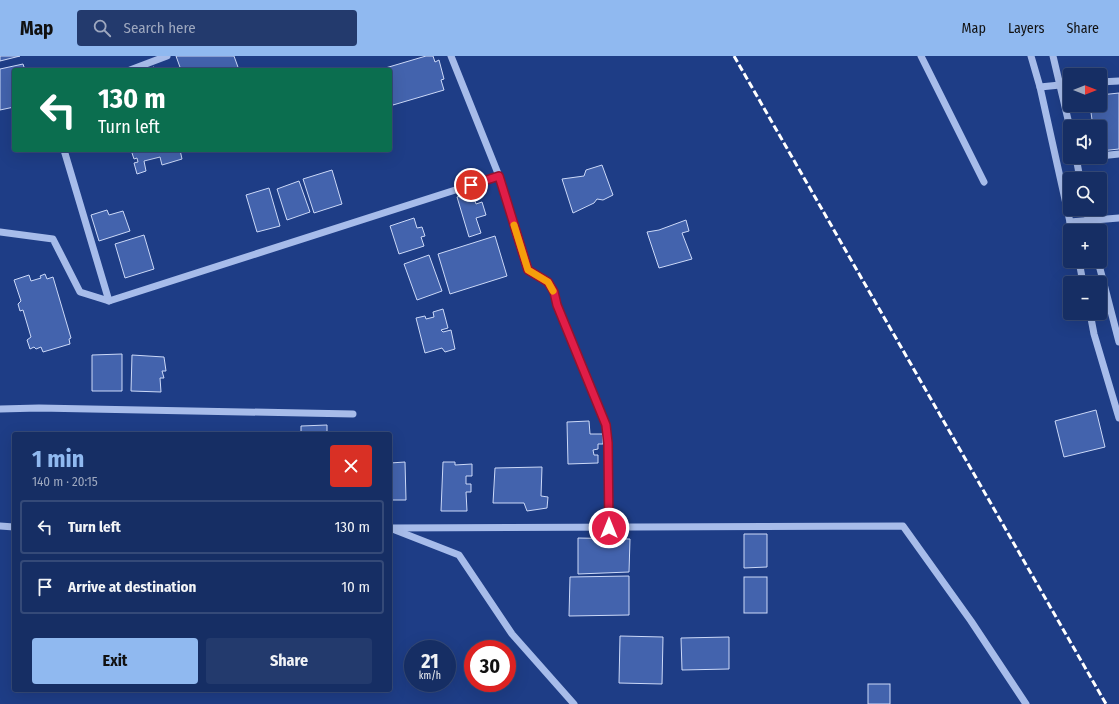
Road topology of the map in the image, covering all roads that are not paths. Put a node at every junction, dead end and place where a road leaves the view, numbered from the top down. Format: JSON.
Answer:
{"nodes":[{"id":1,"x":167,"y":56,"type":"edge"},
{"id":2,"x":451,"y":56,"type":"edge"},
{"id":3,"x":921,"y":56,"type":"edge"},
{"id":4,"x":1031,"y":56,"type":"edge"},
{"id":5,"x":1053,"y":56,"type":"edge"},
{"id":6,"x":135,"y":68,"type":"edge"},
{"id":7,"x":1119,"y":81,"type":"edge"},
{"id":8,"x":1107,"y":82,"type":"edge"},
{"id":9,"x":1059,"y":85,"type":"junction"},
{"id":10,"x":1063,"y":85,"type":"edge"},
{"id":11,"x":1040,"y":87,"type":"junction"},
{"id":12,"x":1068,"y":120,"type":"edge"},
{"id":13,"x":65,"y":152,"type":"edge"},
{"id":14,"x":1119,"y":154,"type":"edge"},
{"id":15,"x":1107,"y":155,"type":"edge"},
{"id":16,"x":499,"y":176,"type":"junction"},
{"id":17,"x":984,"y":182,"type":"dead end"},
{"id":18,"x":1087,"y":216,"type":"edge"},
{"id":19,"x":1119,"y":218,"type":"edge"},
{"id":20,"x":1088,"y":221,"type":"junction"},
{"id":21,"x":1070,"y":222,"type":"joint"},
{"id":22,"x":1089,"y":224,"type":"edge"},
{"id":23,"x":0,"y":232,"type":"edge"},
{"id":24,"x":1100,"y":268,"type":"edge"},
{"id":25,"x":109,"y":301,"type":"junction"},
{"id":26,"x":1091,"y":320,"type":"edge"},
{"id":27,"x":1119,"y":342,"type":"edge"},
{"id":28,"x":0,"y":409,"type":"edge"},
{"id":29,"x":353,"y":414,"type":"dead end"},
{"id":30,"x":1119,"y":418,"type":"edge"},
{"id":31,"x":0,"y":526,"type":"edge"},
{"id":32,"x":12,"y":527,"type":"edge"},
{"id":33,"x":392,"y":528,"type":"edge"},
{"id":34,"x":609,"y":528,"type":"junction"},
{"id":35,"x":392,"y":529,"type":"edge"},
{"id":36,"x":574,"y":704,"type":"edge"},
{"id":37,"x":1026,"y":704,"type":"edge"}],
"edges":[{"from":1,"to":6,"type":"street"},
{"from":2,"to":16,"type":"street"},
{"from":3,"to":17,"type":"street"},
{"from":4,"to":11,"type":"street"},
{"from":5,"to":9,"type":"street"},
{"from":7,"to":8,"type":"street"},
{"from":9,"to":10,"type":"street"},
{"from":9,"to":11,"type":"street"},
{"from":9,"to":12,"type":"street"},
{"from":11,"to":21,"type":"street"},
{"from":13,"to":25,"type":"street"},
{"from":14,"to":15,"type":"street"},
{"from":16,"to":25,"type":"street"},
{"from":16,"to":34,"type":"street"},
{"from":18,"to":20,"type":"street"},
{"from":19,"to":20,"type":"street"},
{"from":20,"to":21,"type":"street"},
{"from":20,"to":22,"type":"street"},
{"from":23,"to":25,"type":"street"},
{"from":24,"to":27,"type":"street"},
{"from":26,"to":30,"type":"street"},
{"from":28,"to":29,"type":"street"},
{"from":31,"to":32,"type":"street"},
{"from":33,"to":34,"type":"street"},
{"from":34,"to":37,"type":"street"},
{"from":35,"to":36,"type":"street"}]}
